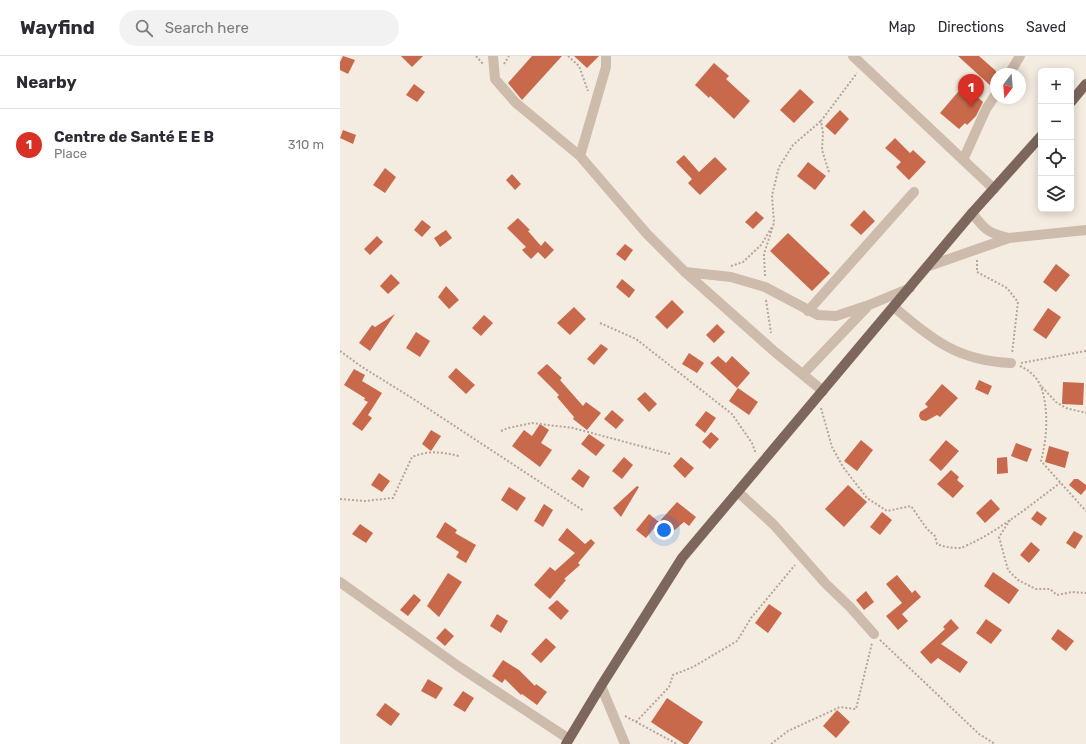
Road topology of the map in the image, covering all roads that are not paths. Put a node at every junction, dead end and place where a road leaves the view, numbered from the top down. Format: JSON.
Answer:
{"nodes":[{"id":1,"x":493,"y":56,"type":"edge"},
{"id":2,"x":606,"y":56,"type":"edge"},
{"id":3,"x":1016,"y":58,"type":"edge"},
{"id":4,"x":858,"y":59,"type":"edge"},
{"id":5,"x":1012,"y":68,"type":"edge"},
{"id":6,"x":1086,"y":84,"type":"edge"},
{"id":7,"x":1074,"y":98,"type":"edge"},
{"id":8,"x":990,"y":103,"type":"edge"},
{"id":9,"x":1038,"y":139,"type":"edge"},
{"id":10,"x":580,"y":156,"type":"junction"},
{"id":11,"x":963,"y":160,"type":"junction"},
{"id":12,"x":994,"y":189,"type":"junction"},
{"id":13,"x":914,"y":192,"type":"dead end"},
{"id":14,"x":972,"y":213,"type":"junction"},
{"id":15,"x":1086,"y":230,"type":"edge"},
{"id":16,"x":1009,"y":238,"type":"junction"},
{"id":17,"x":929,"y":266,"type":"junction"},
{"id":18,"x":685,"y":272,"type":"junction"},
{"id":19,"x":910,"y":288,"type":"junction"},
{"id":20,"x":869,"y":305,"type":"junction"},
{"id":21,"x":894,"y":307,"type":"junction"},
{"id":22,"x":808,"y":310,"type":"junction"},
{"id":23,"x":1011,"y":363,"type":"road end"},
{"id":24,"x":803,"y":374,"type":"junction"},
{"id":25,"x":821,"y":394,"type":"junction"},
{"id":26,"x":738,"y":492,"type":"junction"},
{"id":27,"x":340,"y":582,"type":"edge"},
{"id":28,"x":874,"y":634,"type":"road end"},
{"id":29,"x":601,"y":686,"type":"junction"},
{"id":30,"x":567,"y":742,"type":"edge"},
{"id":31,"x":625,"y":744,"type":"edge"}],
"edges":[{"from":1,"to":10,"type":"street"},
{"from":2,"to":10,"type":"street"},
{"from":3,"to":5,"type":"street"},
{"from":4,"to":11,"type":"street"},
{"from":6,"to":7,"type":"main road"},
{"from":8,"to":11,"type":"street"},
{"from":9,"to":12,"type":"main road"},
{"from":10,"to":18,"type":"street"},
{"from":11,"to":12,"type":"street"},
{"from":12,"to":14,"type":"main road"},
{"from":13,"to":22,"type":"street"},
{"from":14,"to":16,"type":"street"},
{"from":14,"to":17,"type":"main road"},
{"from":15,"to":16,"type":"street"},
{"from":16,"to":17,"type":"street"},
{"from":17,"to":19,"type":"main road"},
{"from":18,"to":22,"type":"street"},
{"from":18,"to":24,"type":"street"},
{"from":19,"to":20,"type":"street"},
{"from":19,"to":21,"type":"main road"},
{"from":20,"to":22,"type":"street"},
{"from":20,"to":24,"type":"street"},
{"from":21,"to":23,"type":"street"},
{"from":21,"to":25,"type":"main road"},
{"from":24,"to":25,"type":"street"},
{"from":25,"to":26,"type":"main road"},
{"from":26,"to":28,"type":"street"},
{"from":26,"to":29,"type":"main road"},
{"from":27,"to":30,"type":"street"},
{"from":29,"to":30,"type":"main road"},
{"from":29,"to":31,"type":"street"}]}
